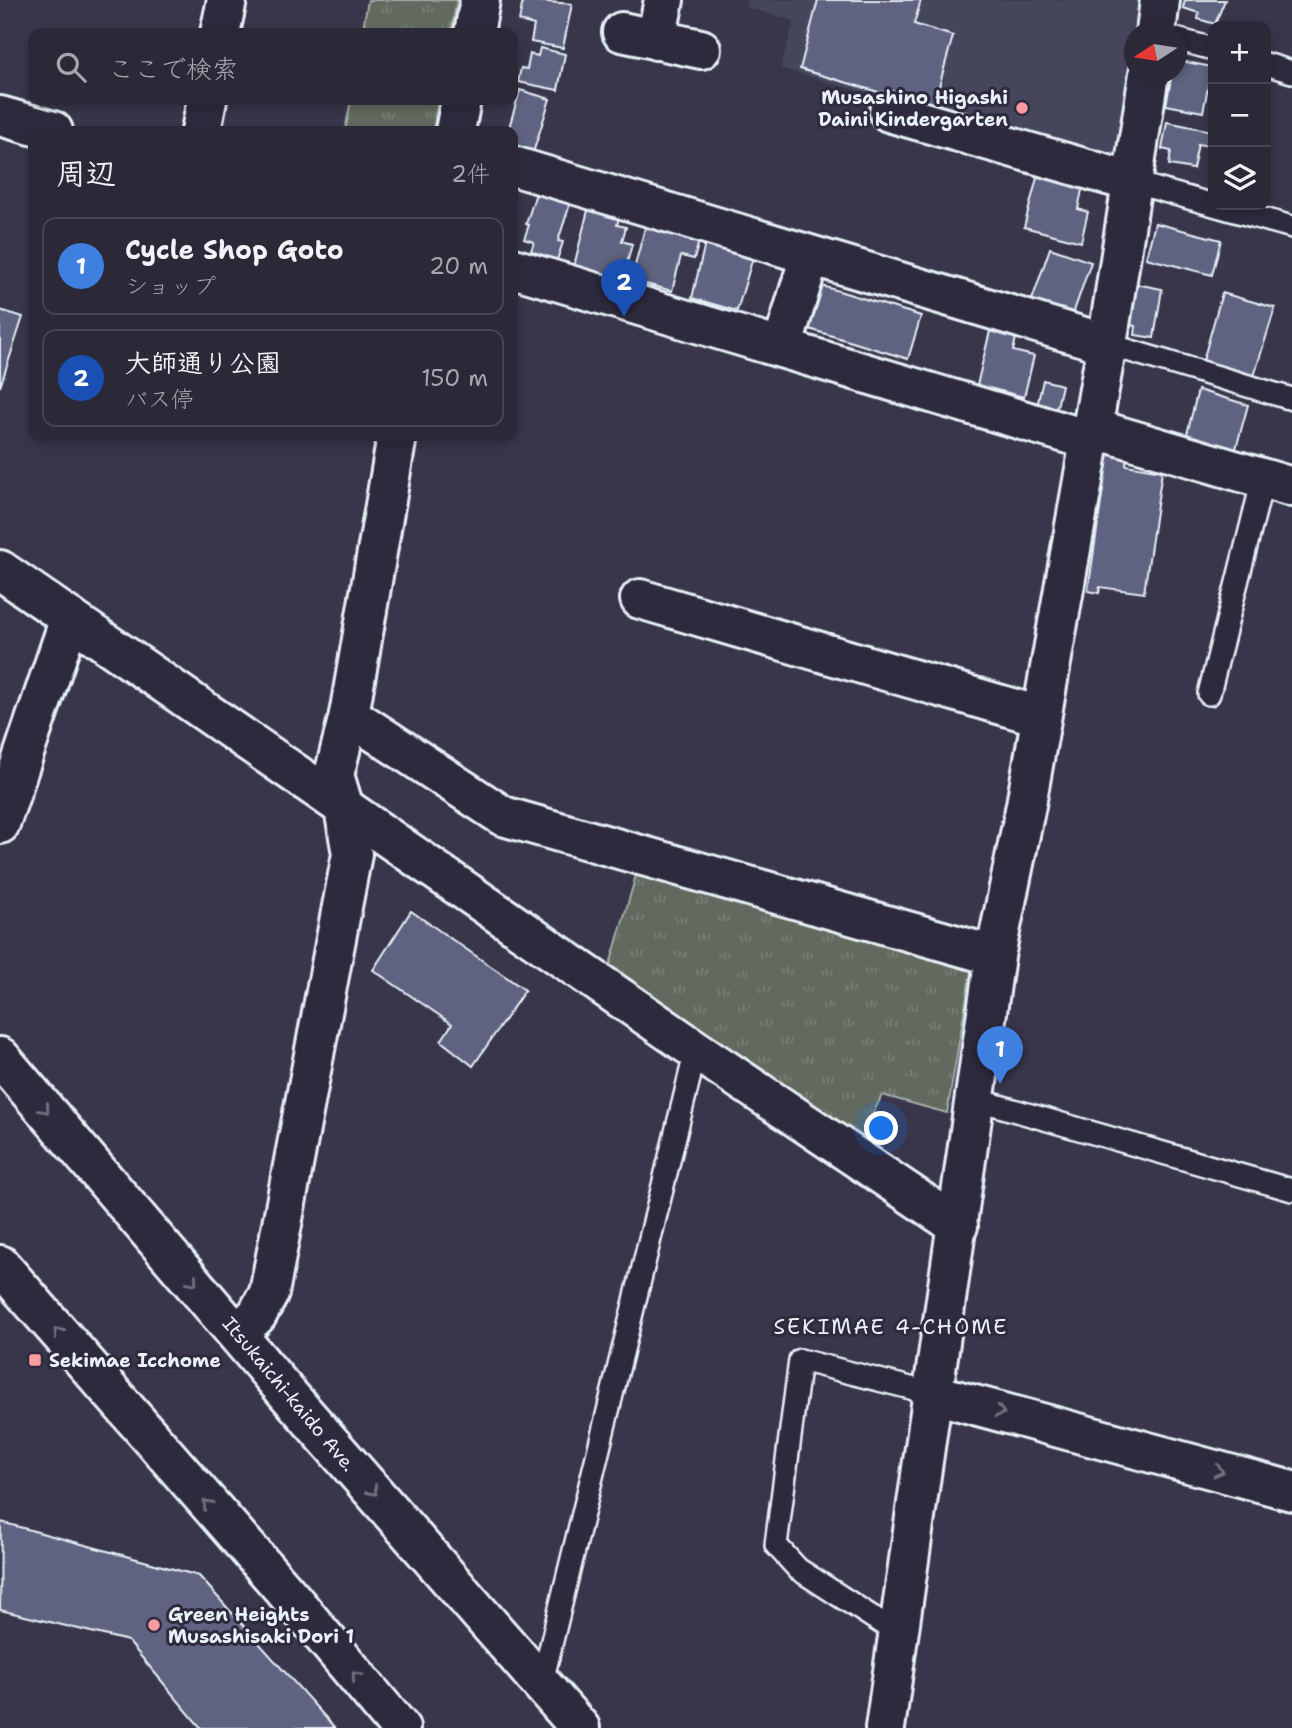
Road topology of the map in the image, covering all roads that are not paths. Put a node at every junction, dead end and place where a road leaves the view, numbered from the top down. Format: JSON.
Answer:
{"nodes":[{"id":1,"x":227,"y":0,"type":"edge"},
{"id":2,"x":480,"y":0,"type":"edge"},
{"id":3,"x":664,"y":0,"type":"edge"},
{"id":4,"x":1160,"y":0,"type":"edge"},
{"id":5,"x":1157,"y":21,"type":"edge"},
{"id":6,"x":221,"y":28,"type":"edge"},
{"id":7,"x":475,"y":28,"type":"edge"},
{"id":8,"x":1187,"y":42,"type":"edge"},
{"id":9,"x":1208,"y":48,"type":"edge"},
{"id":10,"x":701,"y":50,"type":"dead end"},
{"id":11,"x":1271,"y":66,"type":"edge"},
{"id":12,"x":1292,"y":72,"type":"edge"},
{"id":13,"x":1147,"y":84,"type":"edge"},
{"id":14,"x":206,"y":105,"type":"edge"},
{"id":15,"x":460,"y":105,"type":"edge"},
{"id":16,"x":889,"y":112,"type":"dead end"},
{"id":17,"x":0,"y":116,"type":"edge"},
{"id":18,"x":35,"y":126,"type":"edge"},
{"id":19,"x":202,"y":126,"type":"edge"},
{"id":20,"x":456,"y":126,"type":"edge"},
{"id":21,"x":518,"y":168,"type":"edge"},
{"id":22,"x":1132,"y":182,"type":"junction"},
{"id":23,"x":1292,"y":227,"type":"edge"},
{"id":24,"x":810,"y":256,"type":"junction"},
{"id":25,"x":518,"y":269,"type":"edge"},
{"id":26,"x":1107,"y":344,"type":"junction"},
{"id":27,"x":782,"y":348,"type":"junction"},
{"id":28,"x":1292,"y":399,"type":"edge"},
{"id":29,"x":1090,"y":434,"type":"junction"},
{"id":30,"x":396,"y":441,"type":"edge"},
{"id":31,"x":1278,"y":483,"type":"edge"},
{"id":32,"x":0,"y":570,"type":"edge"},
{"id":33,"x":640,"y":599,"type":"dead end"},
{"id":34,"x":70,"y":618,"type":"junction"},
{"id":35,"x":1209,"y":694,"type":"dead end"},
{"id":36,"x":349,"y":715,"type":"junction"},
{"id":37,"x":1040,"y":716,"type":"junction"},
{"id":38,"x":344,"y":808,"type":"junction"},
{"id":39,"x":0,"y":824,"type":"edge"},
{"id":40,"x":995,"y":956,"type":"junction"},
{"id":41,"x":695,"y":1050,"type":"junction"},
{"id":42,"x":0,"y":1057,"type":"edge"},
{"id":43,"x":975,"y":1099,"type":"junction"},
{"id":44,"x":1292,"y":1190,"type":"edge"},
{"id":45,"x":958,"y":1226,"type":"junction"},
{"id":46,"x":0,"y":1265,"type":"edge"},
{"id":47,"x":238,"y":1333,"type":"junction"},
{"id":48,"x":934,"y":1394,"type":"junction"},
{"id":49,"x":1292,"y":1491,"type":"edge"},
{"id":50,"x":897,"y":1633,"type":"junction"},
{"id":51,"x":541,"y":1686,"type":"junction"},
{"id":52,"x":394,"y":1726,"type":"edge"},
{"id":53,"x":580,"y":1728,"type":"edge"},
{"id":54,"x":885,"y":1728,"type":"edge"}],
"edges":[{"from":1,"to":6,"type":"street"},
{"from":2,"to":7,"type":"street"},
{"from":3,"to":10,"type":"street"},
{"from":4,"to":5,"type":"street"},
{"from":8,"to":9,"type":"lane"},
{"from":11,"to":12,"type":"lane"},
{"from":13,"to":22,"type":"street"},
{"from":14,"to":19,"type":"street"},
{"from":15,"to":20,"type":"street"},
{"from":16,"to":22,"type":"street"},
{"from":17,"to":18,"type":"street"},
{"from":21,"to":24,"type":"street"},
{"from":22,"to":23,"type":"lane"},
{"from":22,"to":26,"type":"street"},
{"from":24,"to":26,"type":"street"},
{"from":24,"to":27,"type":"street"},
{"from":25,"to":27,"type":"street"},
{"from":26,"to":28,"type":"lane"},
{"from":26,"to":29,"type":"street"},
{"from":27,"to":29,"type":"street"},
{"from":29,"to":31,"type":"street"},
{"from":29,"to":37,"type":"street"},
{"from":30,"to":36,"type":"street"},
{"from":31,"to":35,"type":"lane"},
{"from":32,"to":34,"type":"street"},
{"from":33,"to":37,"type":"street"},
{"from":34,"to":38,"type":"street"},
{"from":34,"to":39,"type":"street"},
{"from":36,"to":38,"type":"street"},
{"from":36,"to":40,"type":"street"},
{"from":37,"to":40,"type":"street"},
{"from":38,"to":41,"type":"street"},
{"from":38,"to":47,"type":"street"},
{"from":40,"to":43,"type":"street"},
{"from":41,"to":45,"type":"street"},
{"from":41,"to":51,"type":"lane"},
{"from":42,"to":47,"type":"street","name":"Itsukaichi-kaido Ave.","one_way":true},
{"from":43,"to":44,"type":"lane"},
{"from":43,"to":45,"type":"street"},
{"from":45,"to":48,"type":"street"},
{"from":52,"to":46,"type":"street","one_way":true},
{"from":47,"to":51,"type":"street","name":"Itsukaichi-kaido Ave.","one_way":true},
{"from":48,"to":49,"type":"street","one_way":true},
{"from":48,"to":50,"type":"street"},
{"from":48,"to":50,"type":"lane"},
{"from":50,"to":54,"type":"street"},
{"from":51,"to":53,"type":"street","name":"Itsukaichi-kaido Ave."}]}
